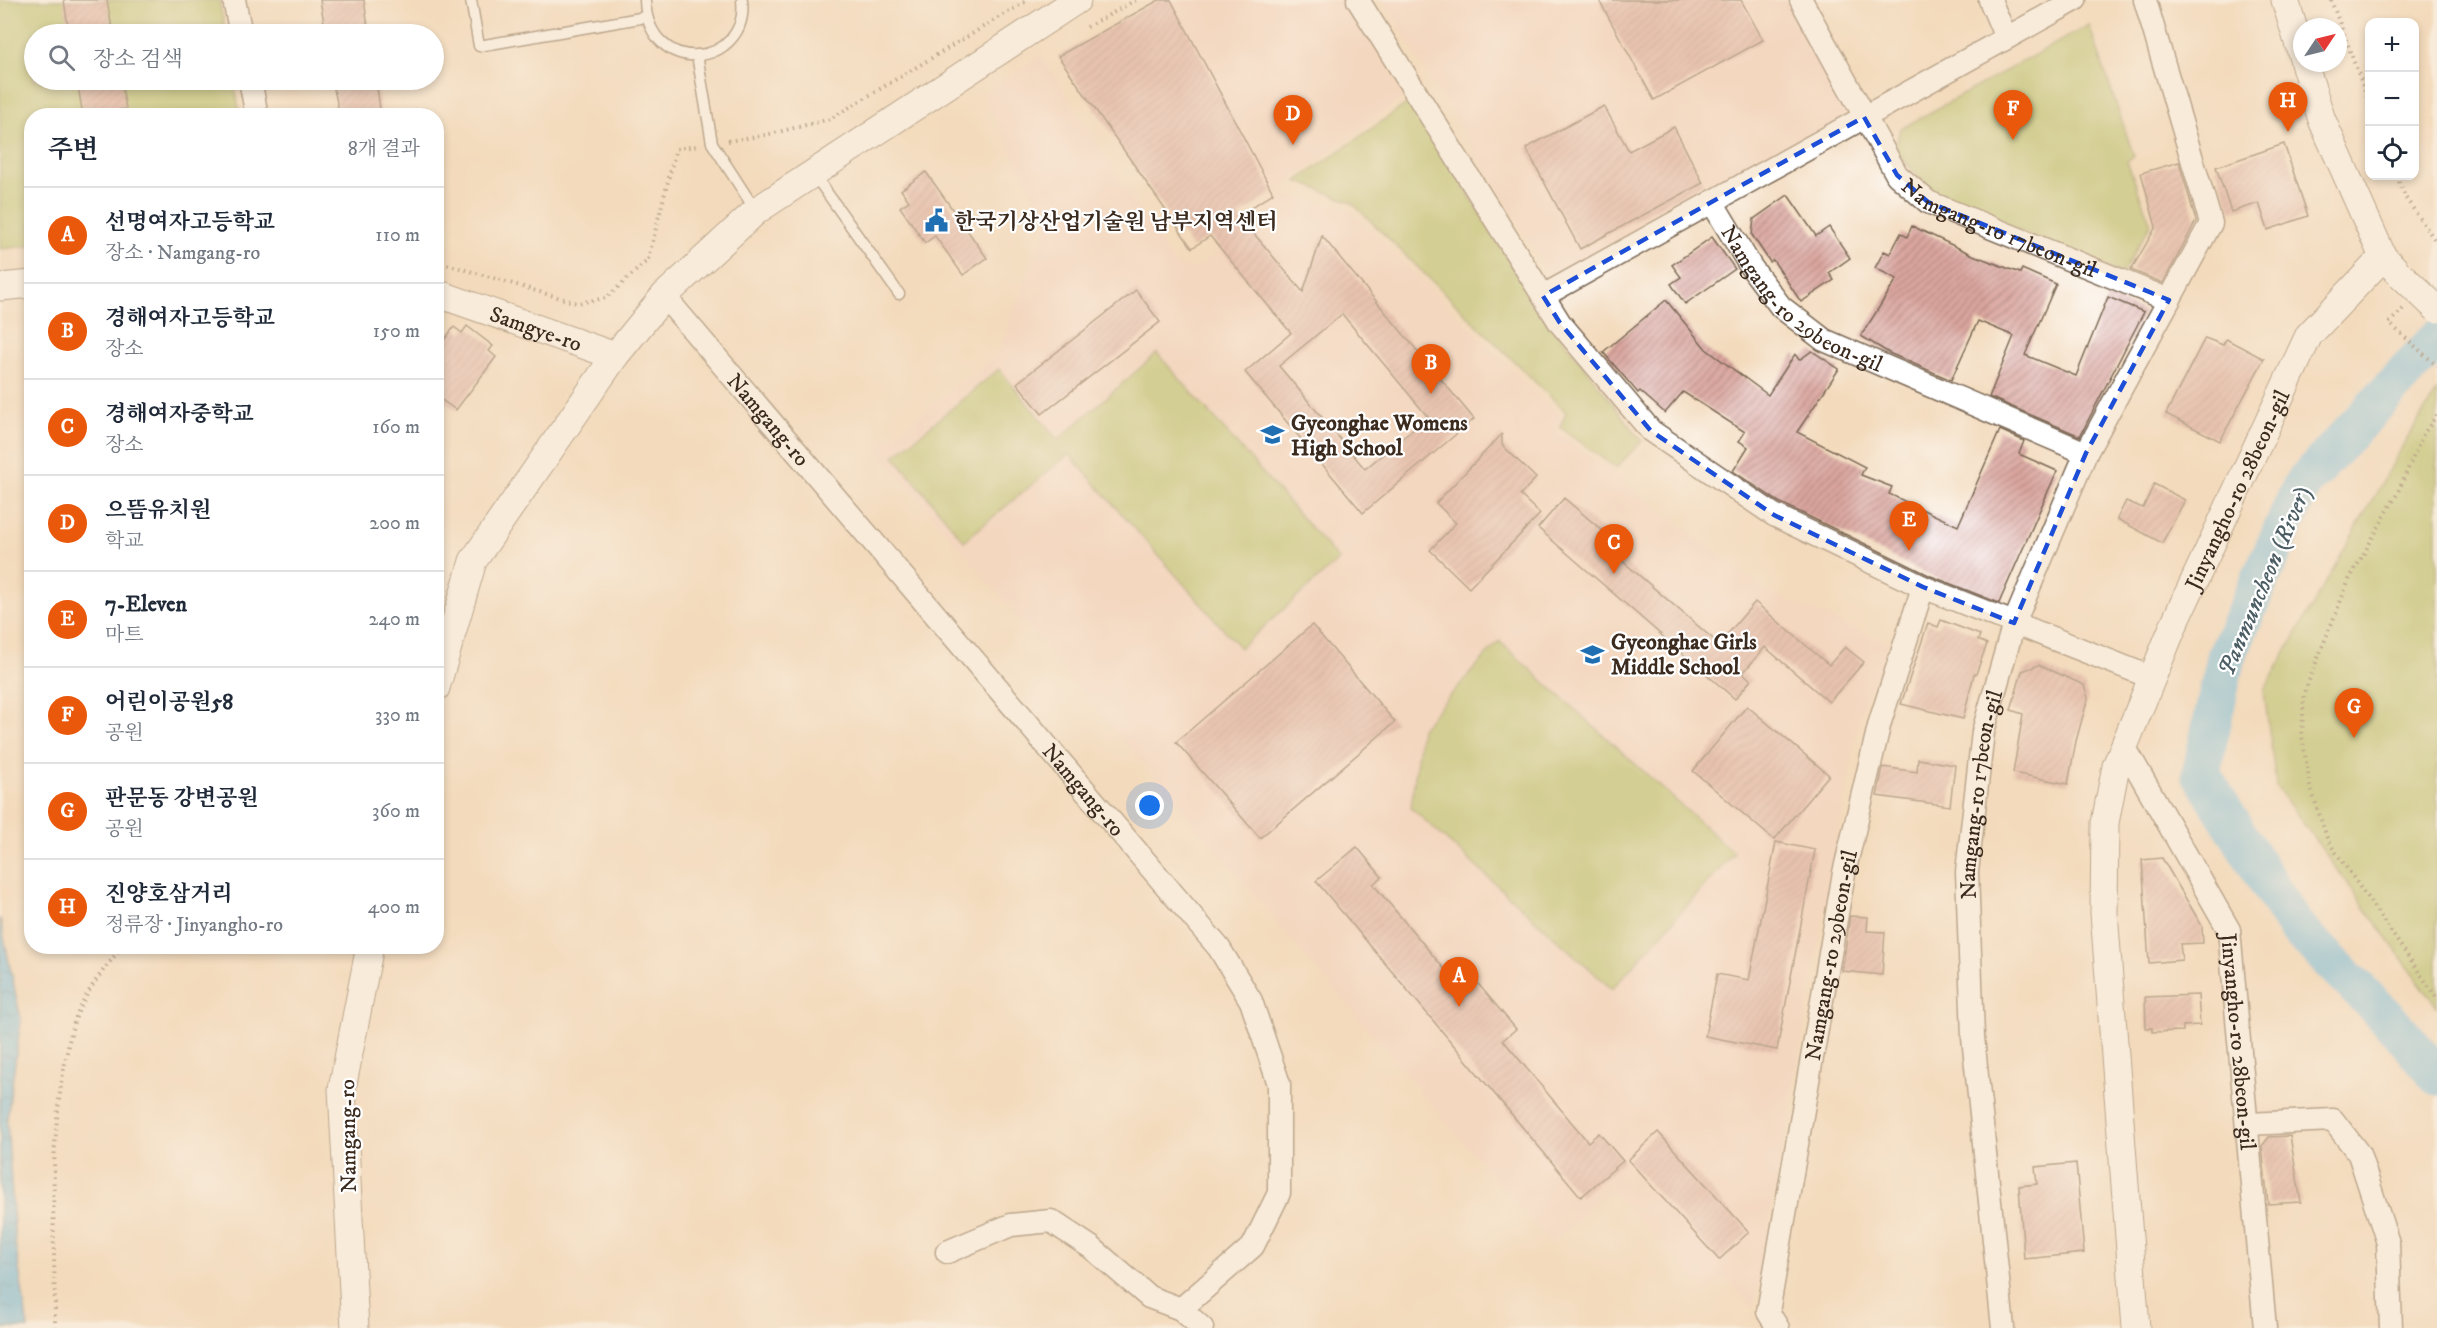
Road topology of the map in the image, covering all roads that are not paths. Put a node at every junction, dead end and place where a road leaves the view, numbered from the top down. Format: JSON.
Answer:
{"nodes":[{"id":1,"x":234,"y":0,"type":"edge"},
{"id":2,"x":471,"y":0,"type":"edge"},
{"id":3,"x":645,"y":0,"type":"edge"},
{"id":4,"x":742,"y":0,"type":"edge"},
{"id":5,"x":1077,"y":0,"type":"edge"},
{"id":6,"x":1358,"y":0,"type":"edge"},
{"id":7,"x":1801,"y":0,"type":"edge"},
{"id":8,"x":1990,"y":0,"type":"edge"},
{"id":9,"x":2075,"y":0,"type":"edge"},
{"id":10,"x":2145,"y":0,"type":"edge"},
{"id":11,"x":2285,"y":0,"type":"edge"},
{"id":12,"x":646,"y":17,"type":"junction"},
{"id":13,"x":239,"y":24,"type":"edge"},
{"id":14,"x":2293,"y":26,"type":"edge"},
{"id":15,"x":2006,"y":38,"type":"junction"},
{"id":16,"x":697,"y":55,"type":"junction"},
{"id":17,"x":2307,"y":72,"type":"edge"},
{"id":18,"x":252,"y":90,"type":"edge"},
{"id":19,"x":255,"y":108,"type":"edge"},
{"id":20,"x":1864,"y":117,"type":"junction"},
{"id":21,"x":813,"y":173,"type":"junction"},
{"id":22,"x":1712,"y":202,"type":"junction"},
{"id":23,"x":756,"y":211,"type":"junction"},
{"id":24,"x":2392,"y":266,"type":"junction"},
{"id":25,"x":24,"y":285,"type":"edge"},
{"id":26,"x":0,"y":287,"type":"edge"},
{"id":27,"x":899,"y":294,"type":"dead end"},
{"id":28,"x":444,"y":295,"type":"edge"},
{"id":29,"x":664,"y":296,"type":"junction"},
{"id":30,"x":1543,"y":296,"type":"junction"},
{"id":31,"x":2169,"y":300,"type":"junction"},
{"id":32,"x":2437,"y":309,"type":"edge"},
{"id":33,"x":623,"y":346,"type":"junction"},
{"id":34,"x":2086,"y":453,"type":"junction"},
{"id":35,"x":1923,"y":587,"type":"junction"},
{"id":36,"x":2014,"y":622,"type":"junction"},
{"id":37,"x":444,"y":661,"type":"edge"},
{"id":38,"x":2150,"y":677,"type":"junction"},
{"id":39,"x":2124,"y":746,"type":"junction"},
{"id":40,"x":368,"y":954,"type":"edge"},
{"id":41,"x":2248,"y":1124,"type":"junction"},
{"id":42,"x":947,"y":1252,"type":"dead end"},
{"id":43,"x":1181,"y":1309,"type":"junction"},
{"id":44,"x":355,"y":1328,"type":"edge"},
{"id":45,"x":1202,"y":1328,"type":"edge"},
{"id":46,"x":1778,"y":1328,"type":"edge"},
{"id":47,"x":2003,"y":1328,"type":"edge"},
{"id":48,"x":2136,"y":1328,"type":"edge"},
{"id":49,"x":2265,"y":1328,"type":"edge"},
{"id":50,"x":2391,"y":1328,"type":"edge"}],
"edges":[{"from":1,"to":13,"type":"street"},
{"from":2,"to":12,"type":"lane"},
{"from":3,"to":12,"type":"lane"},
{"from":4,"to":16,"type":"lane"},
{"from":5,"to":21,"type":"street"},
{"from":6,"to":30,"type":"street"},
{"from":7,"to":20,"type":"street","name":"Namgang-ro 17beon-gil"},
{"from":8,"to":15,"type":"street"},
{"from":9,"to":15,"type":"street"},
{"from":10,"to":31,"type":"street","name":"Namgang-ro 17beon-gil"},
{"from":11,"to":14,"type":"street"},
{"from":12,"to":16,"type":"lane"},
{"from":15,"to":20,"type":"street"},
{"from":16,"to":23,"type":"lane"},
{"from":17,"to":24,"type":"street"},
{"from":18,"to":19,"type":"street"},
{"from":20,"to":22,"type":"street"},
{"from":20,"to":31,"type":"street","name":"Namgang-ro 17beon-gil"},
{"from":21,"to":23,"type":"street"},
{"from":21,"to":27,"type":"lane"},
{"from":22,"to":30,"type":"street","name":"Namgang-ro 29beon-gil"},
{"from":22,"to":34,"type":"street","name":"Namgang-ro 29beon-gil"},
{"from":23,"to":29,"type":"street"},
{"from":24,"to":32,"type":"street","bridge":true},
{"from":24,"to":38,"type":"street","name":"Jinyangho-ro 28beon-gil"},
{"from":25,"to":26,"type":"street"},
{"from":28,"to":33,"type":"street","name":"Samgye-ro"},
{"from":29,"to":33,"type":"street"},
{"from":29,"to":43,"type":"street","name":"Namgang-ro"},
{"from":30,"to":35,"type":"street"},
{"from":31,"to":34,"type":"street","name":"Namgang-ro 17beon-gil"},
{"from":33,"to":37,"type":"street"},
{"from":34,"to":36,"type":"street","name":"Namgang-ro 17beon-gil"},
{"from":35,"to":36,"type":"street"},
{"from":35,"to":46,"type":"street","name":"Namgang-ro 29beon-gil"},
{"from":36,"to":38,"type":"street"},
{"from":36,"to":47,"type":"street","name":"Namgang-ro 17beon-gil"},
{"from":38,"to":39,"type":"street","name":"Jinyangho-ro 28beon-gil"},
{"from":39,"to":41,"type":"street","name":"Jinyangho-ro 28beon-gil"},
{"from":39,"to":48,"type":"street","name":"Jinyangho-ro 28beon-gil"},
{"from":40,"to":44,"type":"street","name":"Namgang-ro"},
{"from":41,"to":49,"type":"street","name":"Jinyangho-ro 28beon-gil"},
{"from":41,"to":50,"type":"street"},
{"from":42,"to":43,"type":"street"},
{"from":43,"to":45,"type":"street"}]}
